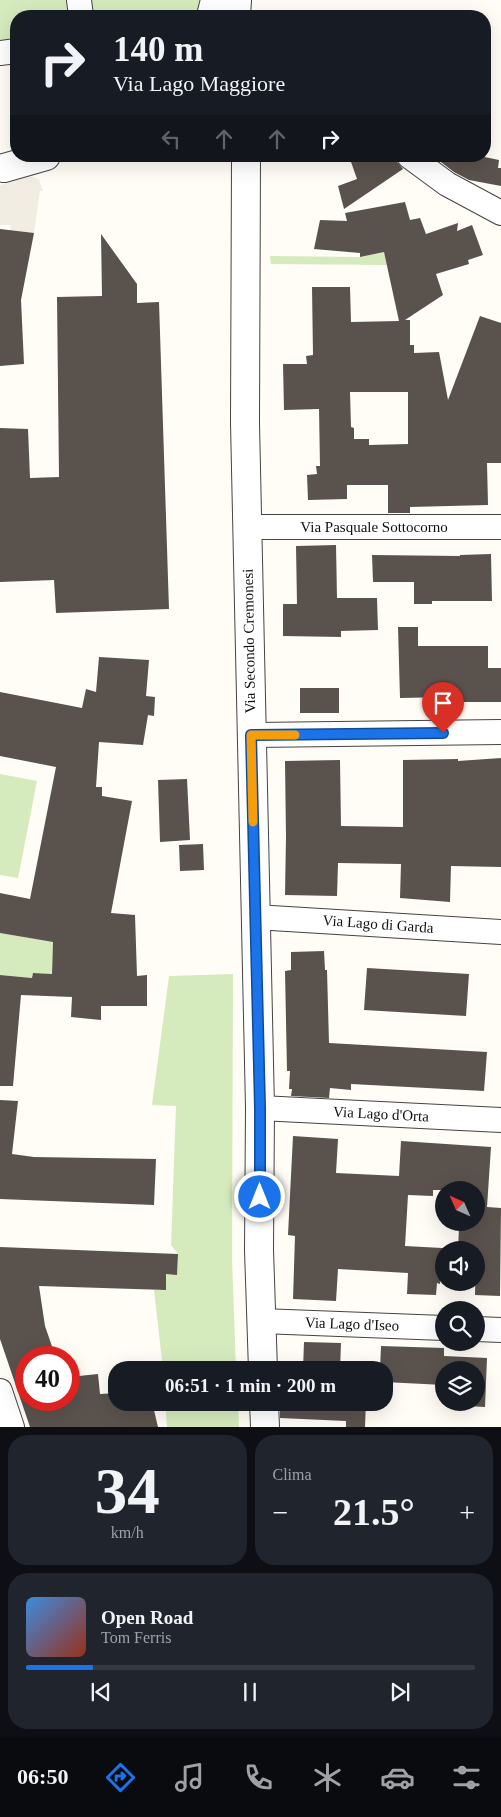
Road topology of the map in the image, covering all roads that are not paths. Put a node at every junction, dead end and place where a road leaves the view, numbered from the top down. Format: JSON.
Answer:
{"nodes":[{"id":1,"x":418,"y":162,"type":"edge"},
{"id":2,"x":246,"y":169,"type":"edge"},
{"id":3,"x":498,"y":210,"type":"edge"},
{"id":4,"x":248,"y":527,"type":"junction"},
{"id":5,"x":501,"y":527,"type":"edge"},
{"id":6,"x":501,"y":732,"type":"edge"},
{"id":7,"x":251,"y":735,"type":"junction"},
{"id":8,"x":255,"y":916,"type":"junction"},
{"id":9,"x":501,"y":932,"type":"edge"},
{"id":10,"x":260,"y":1108,"type":"junction"},
{"id":11,"x":501,"y":1120,"type":"edge"},
{"id":12,"x":261,"y":1321,"type":"junction"},
{"id":13,"x":435,"y":1328,"type":"edge"},
{"id":14,"x":485,"y":1329,"type":"edge"},
{"id":15,"x":501,"y":1330,"type":"edge"},
{"id":16,"x":263,"y":1361,"type":"edge"},
{"id":17,"x":0,"y":1391,"type":"edge"},
{"id":18,"x":264,"y":1411,"type":"edge"},
{"id":19,"x":12,"y":1427,"type":"edge"},
{"id":20,"x":265,"y":1427,"type":"edge"}],
"edges":[{"from":1,"to":3,"type":"street"},
{"from":2,"to":4,"type":"street","name":"Via Secondo Cremonesi"},
{"from":4,"to":5,"type":"street","name":"Via Pasquale Sottocorno"},
{"from":4,"to":7,"type":"street","name":"Via Secondo Cremonesi"},
{"from":6,"to":7,"type":"street"},
{"from":7,"to":8,"type":"street","name":"Via Secondo Cremonesi"},
{"from":8,"to":9,"type":"street","name":"Via Lago di Garda"},
{"from":8,"to":10,"type":"street","name":"Via Secondo Cremonesi"},
{"from":10,"to":11,"type":"street","name":"Via Lago d'Orta"},
{"from":10,"to":12,"type":"street","name":"Via Secondo Cremonesi"},
{"from":12,"to":13,"type":"street","name":"Via Lago d'Iseo"},
{"from":12,"to":16,"type":"street","name":"Via Secondo Cremonesi"},
{"from":14,"to":15,"type":"street"},
{"from":17,"to":19,"type":"street"},
{"from":18,"to":20,"type":"street"}]}
